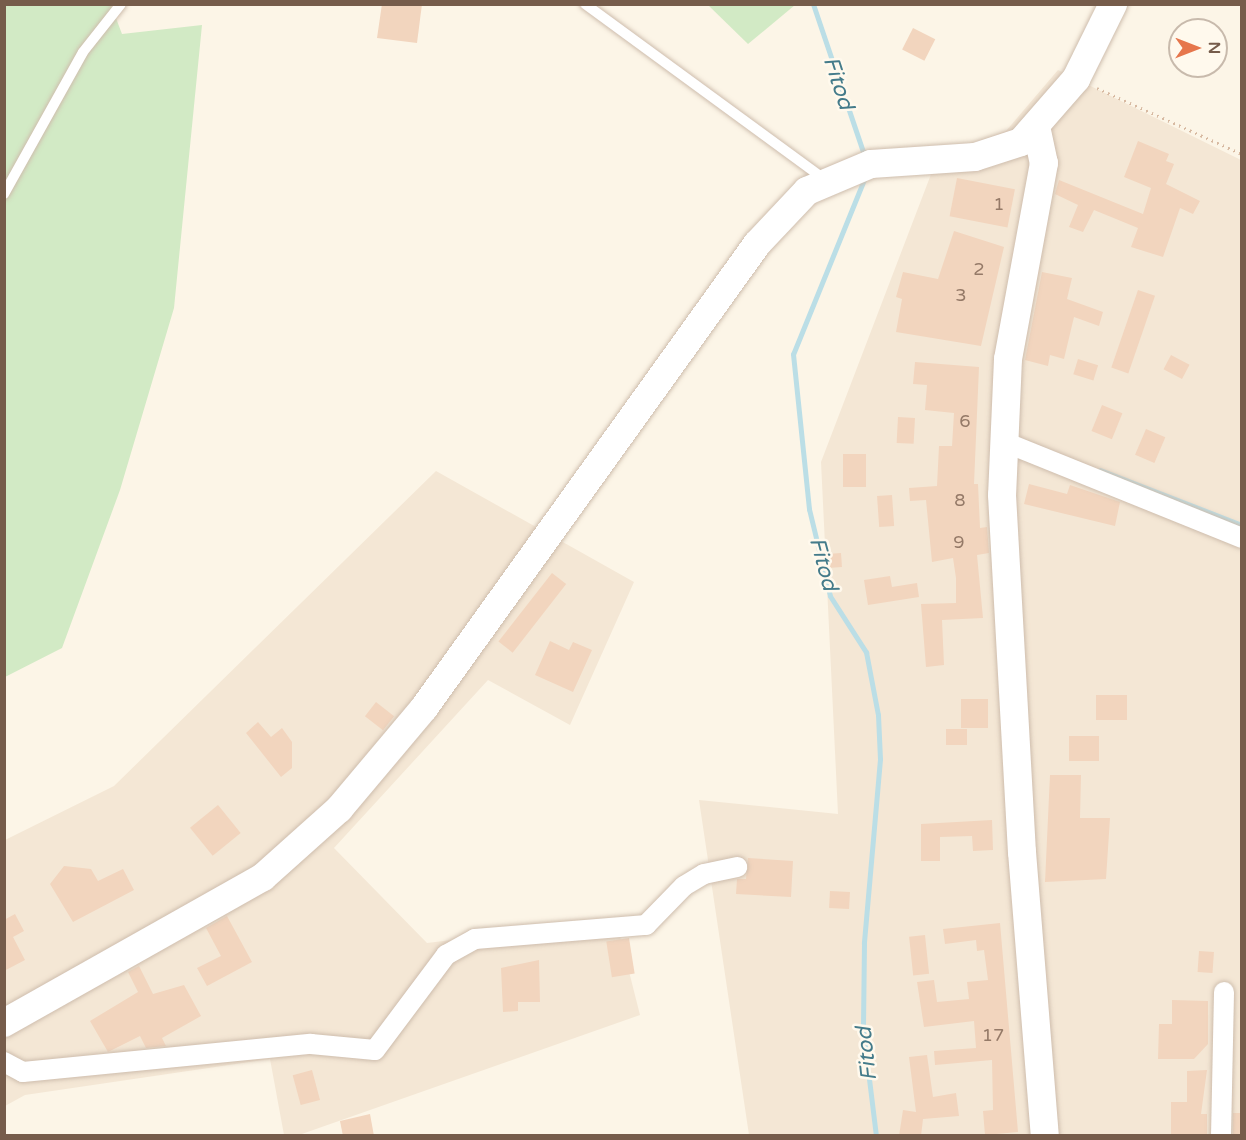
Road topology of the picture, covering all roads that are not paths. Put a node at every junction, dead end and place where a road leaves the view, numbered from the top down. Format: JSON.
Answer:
{"nodes":[{"id":1,"x":121,"y":4,"type":"edge"},
{"id":2,"x":585,"y":4,"type":"edge"},
{"id":3,"x":1113,"y":4,"type":"edge"},
{"id":4,"x":1037,"y":130,"type":"junction"},
{"id":5,"x":825,"y":180,"type":"junction"},
{"id":6,"x":4,"y":194,"type":"edge"},
{"id":7,"x":1002,"y":441,"type":"junction"},
{"id":8,"x":1242,"y":538,"type":"edge"},
{"id":9,"x":737,"y":867,"type":"dead end"},
{"id":10,"x":1224,"y":992,"type":"dead end"},
{"id":11,"x":4,"y":1023,"type":"edge"},
{"id":12,"x":4,"y":1062,"type":"edge"},
{"id":13,"x":1046,"y":1136,"type":"edge"},
{"id":14,"x":1221,"y":1136,"type":"edge"}],
"edges":[{"from":1,"to":6,"type":"lane"},
{"from":2,"to":5,"type":"lane"},
{"from":3,"to":4,"type":"main road"},
{"from":4,"to":5,"type":"main road"},
{"from":4,"to":7,"type":"main road"},
{"from":5,"to":11,"type":"main road"},
{"from":7,"to":8,"type":"street"},
{"from":7,"to":13,"type":"main road"},
{"from":9,"to":12,"type":"street"},
{"from":10,"to":14,"type":"street"}]}
